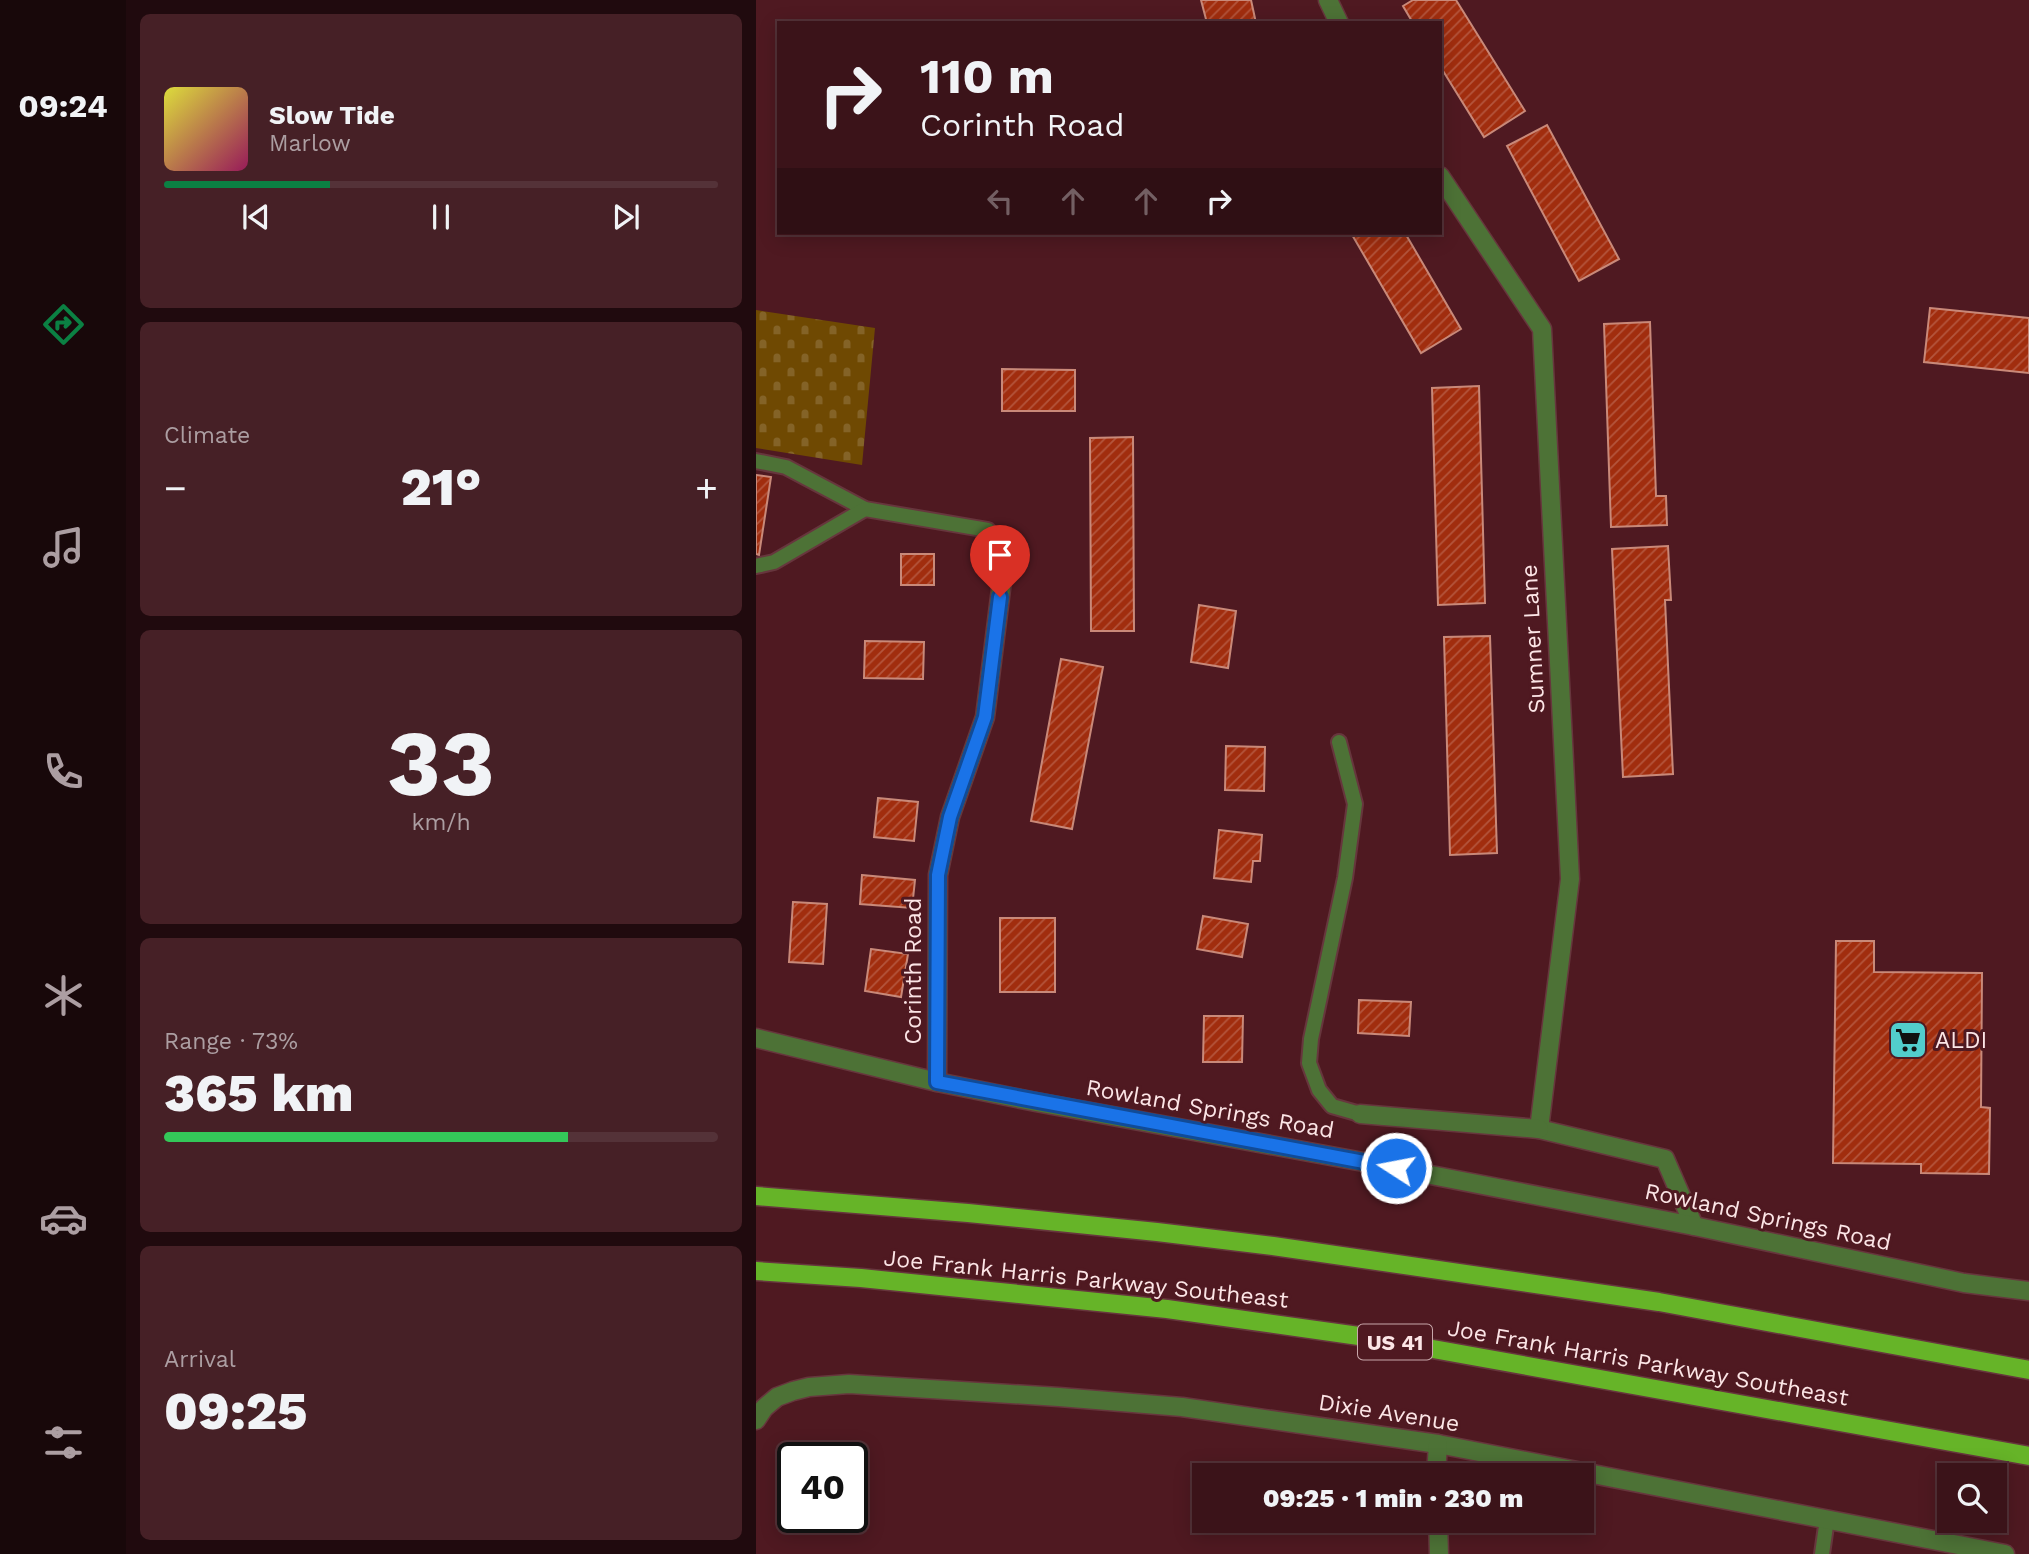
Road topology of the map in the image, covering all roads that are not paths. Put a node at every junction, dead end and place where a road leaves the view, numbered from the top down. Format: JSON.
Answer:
{"nodes":[{"id":1,"x":1328,"y":0,"type":"edge"},
{"id":2,"x":1338,"y":21,"type":"edge"},
{"id":3,"x":1442,"y":179,"type":"edge"},
{"id":4,"x":756,"y":461,"type":"edge"},
{"id":5,"x":865,"y":509,"type":"junction"},
{"id":6,"x":756,"y":566,"type":"edge"},
{"id":7,"x":1003,"y":573,"type":"joint"},
{"id":8,"x":1339,"y":742,"type":"dead end"},
{"id":9,"x":756,"y":1038,"type":"edge"},
{"id":10,"x":937,"y":1082,"type":"junction"},
{"id":11,"x":1360,"y":1114,"type":"joint"},
{"id":12,"x":1539,"y":1129,"type":"junction"},
{"id":13,"x":756,"y":1196,"type":"edge"},
{"id":14,"x":1694,"y":1226,"type":"junction"},
{"id":15,"x":756,"y":1271,"type":"edge"},
{"id":16,"x":2029,"y":1291,"type":"edge"},
{"id":17,"x":2029,"y":1370,"type":"edge"},
{"id":18,"x":760,"y":1414,"type":"edge"},
{"id":19,"x":1438,"y":1444,"type":"junction"},
{"id":20,"x":2029,"y":1456,"type":"edge"},
{"id":21,"x":1437,"y":1463,"type":"edge"},
{"id":22,"x":1827,"y":1519,"type":"junction"},
{"id":23,"x":1438,"y":1533,"type":"edge"},
{"id":24,"x":1439,"y":1554,"type":"edge"},
{"id":25,"x":1822,"y":1554,"type":"edge"},
{"id":26,"x":2005,"y":1554,"type":"edge"}],
"edges":[{"from":1,"to":2,"type":"street"},
{"from":3,"to":12,"type":"street","name":"Sumner Lane"},
{"from":4,"to":5,"type":"lane"},
{"from":5,"to":6,"type":"lane"},
{"from":5,"to":7,"type":"lane"},
{"from":7,"to":10,"type":"street","name":"Corinth Road"},
{"from":8,"to":11,"type":"lane"},
{"from":9,"to":10,"type":"street","name":"Rowland Springs Road"},
{"from":10,"to":14,"type":"street","name":"Rowland Springs Road"},
{"from":11,"to":12,"type":"street"},
{"from":12,"to":14,"type":"street"},
{"from":13,"to":17,"type":"main road"},
{"from":14,"to":16,"type":"street","name":"Rowland Springs Road"},
{"from":15,"to":20,"type":"main road","name":"Joe Frank Harris Parkway Southeast","number":"US 41"},
{"from":18,"to":19,"type":"street","name":"Dixie Avenue"},
{"from":19,"to":21,"type":"street"},
{"from":19,"to":22,"type":"street","name":"Dixie Avenue"},
{"from":22,"to":25,"type":"lane"},
{"from":22,"to":26,"type":"street","name":"Dixie Avenue"},
{"from":23,"to":24,"type":"street"}]}
